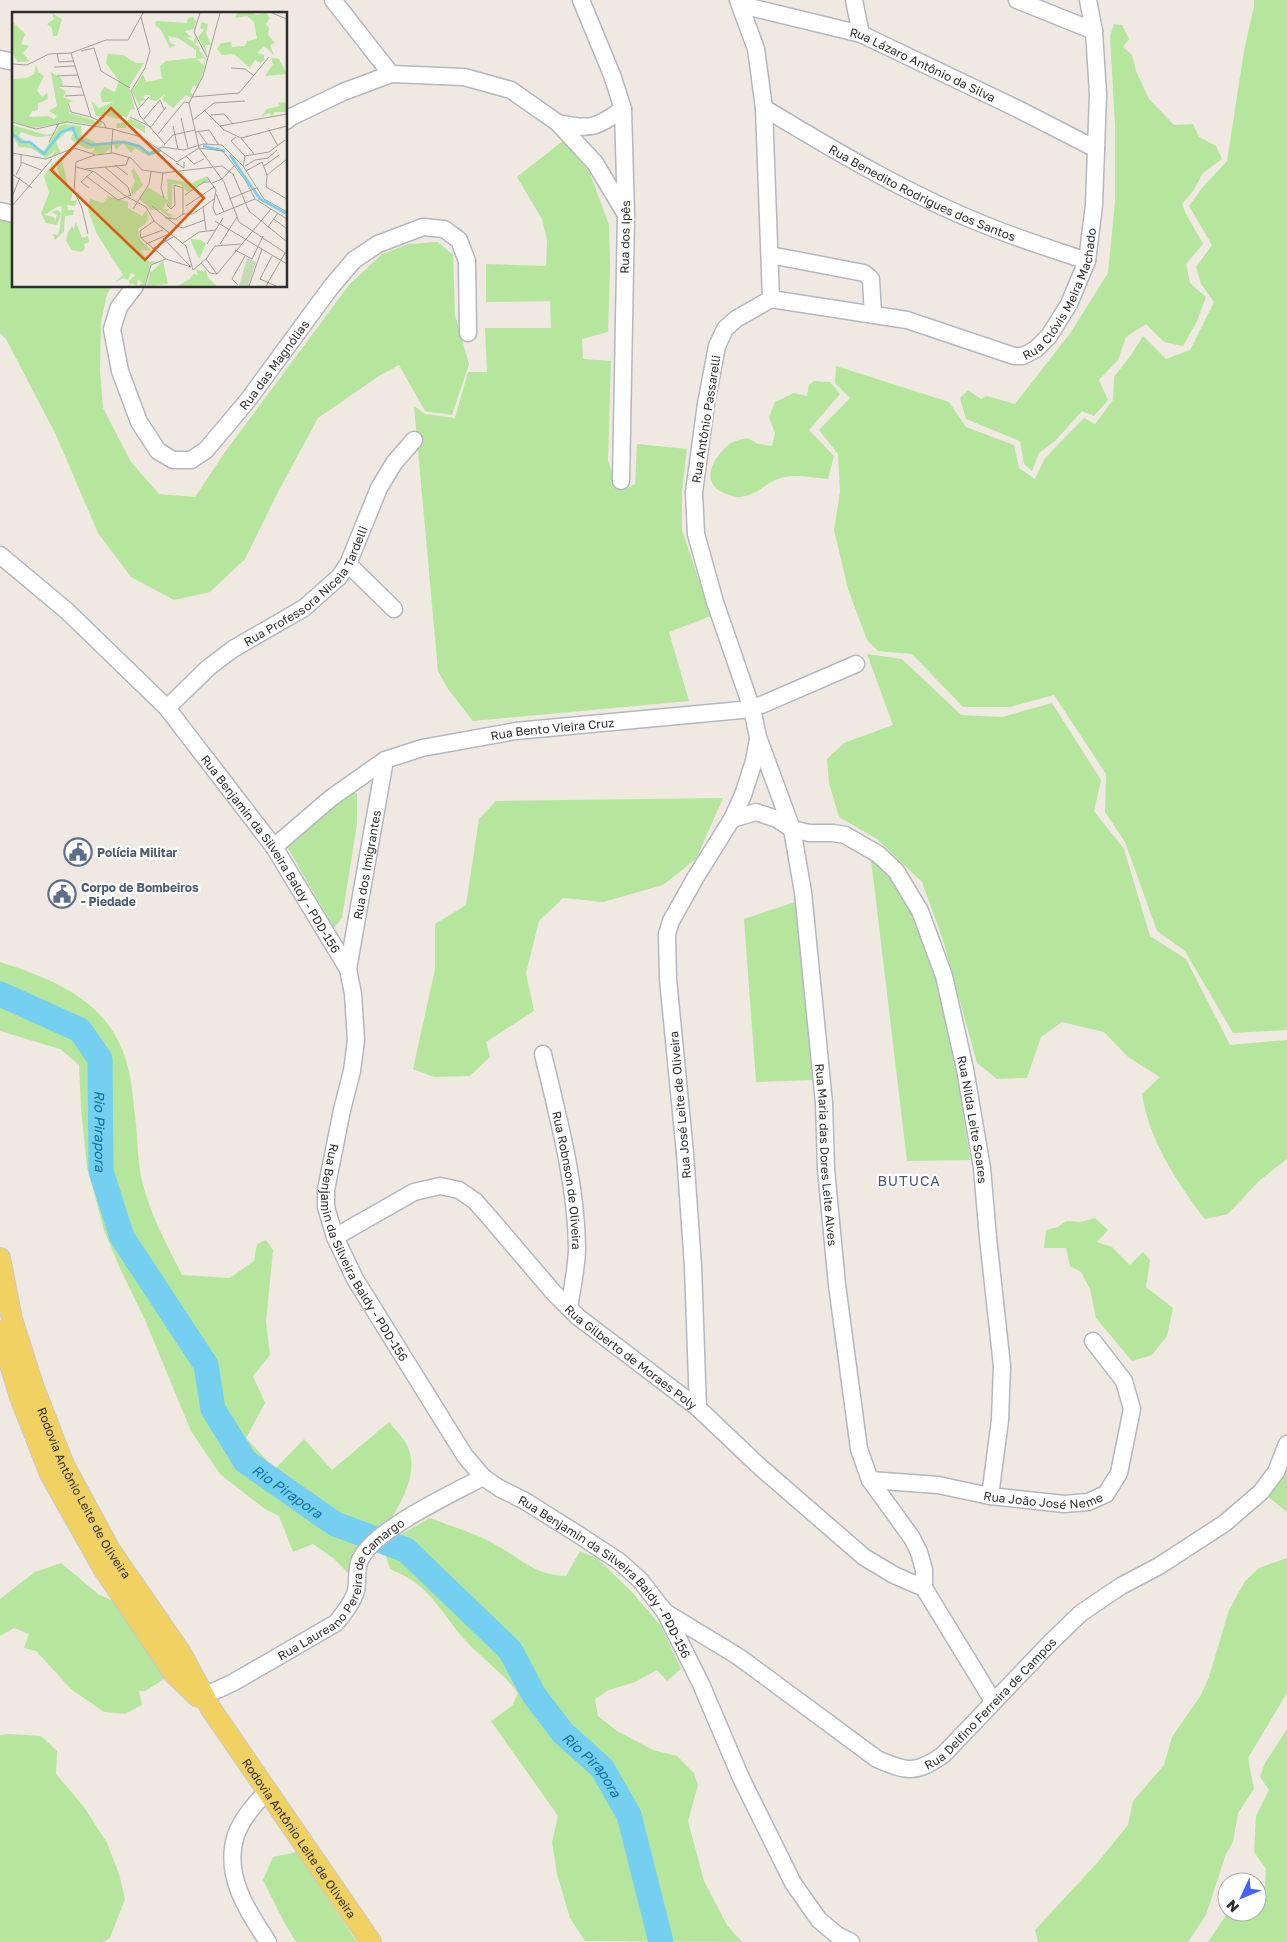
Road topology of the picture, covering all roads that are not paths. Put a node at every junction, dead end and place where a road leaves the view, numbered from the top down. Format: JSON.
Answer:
{"nodes":[{"id":1,"x":333,"y":0,"type":"edge"},
{"id":2,"x":581,"y":0,"type":"edge"},
{"id":3,"x":854,"y":0,"type":"edge"},
{"id":4,"x":1017,"y":0,"type":"edge"},
{"id":5,"x":1088,"y":0,"type":"edge"},
{"id":6,"x":740,"y":3,"type":"edge"},
{"id":7,"x":1094,"y":31,"type":"junction"},
{"id":8,"x":861,"y":34,"type":"junction"},
{"id":9,"x":390,"y":74,"type":"junction"},
{"id":10,"x":764,"y":108,"type":"junction"},
{"id":11,"x":623,"y":109,"type":"junction"},
{"id":12,"x":288,"y":118,"type":"edge"},
{"id":13,"x":558,"y":123,"type":"junction"},
{"id":14,"x":1096,"y":149,"type":"junction"},
{"id":15,"x":626,"y":215,"type":"junction"},
{"id":16,"x":770,"y":255,"type":"junction"},
{"id":17,"x":1087,"y":261,"type":"junction"},
{"id":18,"x":133,"y":288,"type":"edge"},
{"id":19,"x":771,"y":299,"type":"junction"},
{"id":20,"x":873,"y":315,"type":"junction"},
{"id":21,"x":468,"y":333,"type":"dead end"},
{"id":22,"x":414,"y":440,"type":"dead end"},
{"id":23,"x":621,"y":481,"type":"dead end"},
{"id":24,"x":0,"y":555,"type":"edge"},
{"id":25,"x":348,"y":564,"type":"junction"},
{"id":26,"x":394,"y":610,"type":"dead end"},
{"id":27,"x":856,"y":664,"type":"dead end"},
{"id":28,"x":167,"y":708,"type":"junction"},
{"id":29,"x":752,"y":710,"type":"junction"},
{"id":30,"x":758,"y":737,"type":"junction"},
{"id":31,"x":385,"y":760,"type":"junction"},
{"id":32,"x":732,"y":819,"type":"junction"},
{"id":33,"x":792,"y":829,"type":"junction"},
{"id":34,"x":274,"y":847,"type":"junction"},
{"id":35,"x":348,"y":969,"type":"junction"},
{"id":36,"x":544,"y":1054,"type":"dead end"},
{"id":37,"x":335,"y":1236,"type":"junction"},
{"id":38,"x":0,"y":1258,"type":"edge"},
{"id":39,"x":569,"y":1308,"type":"junction"},
{"id":40,"x":0,"y":1331,"type":"edge"},
{"id":41,"x":1093,"y":1342,"type":"dead end"},
{"id":42,"x":698,"y":1408,"type":"junction"},
{"id":43,"x":1287,"y":1444,"type":"edge"},
{"id":44,"x":483,"y":1477,"type":"junction"},
{"id":45,"x":870,"y":1480,"type":"junction"},
{"id":46,"x":990,"y":1496,"type":"junction"},
{"id":47,"x":924,"y":1588,"type":"junction"},
{"id":48,"x":665,"y":1612,"type":"junction"},
{"id":49,"x":203,"y":1699,"type":"junction"},
{"id":50,"x":993,"y":1701,"type":"junction"},
{"id":51,"x":267,"y":1791,"type":"junction"},
{"id":52,"x":268,"y":1942,"type":"edge"},
{"id":53,"x":371,"y":1942,"type":"edge"},
{"id":54,"x":851,"y":1942,"type":"edge"}],
"edges":[{"from":1,"to":9,"type":"street"},
{"from":2,"to":11,"type":"street","name":"Rua dos Ipês"},
{"from":3,"to":8,"type":"street"},
{"from":4,"to":7,"type":"street"},
{"from":5,"to":7,"type":"street","name":"Rua Clóvis Meira Machado"},
{"from":6,"to":8,"type":"street","name":"Rua Lázaro Antônio da Silva"},
{"from":6,"to":10,"type":"street"},
{"from":7,"to":14,"type":"street","name":"Rua Clóvis Meira Machado"},
{"from":8,"to":14,"type":"street","name":"Rua Lázaro Antônio da Silva"},
{"from":9,"to":12,"type":"street"},
{"from":9,"to":13,"type":"street"},
{"from":10,"to":16,"type":"street"},
{"from":10,"to":17,"type":"street","name":"Rua Benedito Rodrigues dos Santos"},
{"from":11,"to":13,"type":"street"},
{"from":11,"to":15,"type":"street","name":"Rua dos Ipês"},
{"from":13,"to":15,"type":"street"},
{"from":14,"to":17,"type":"street","name":"Rua Clóvis Meira Machado"},
{"from":15,"to":23,"type":"street","name":"Rua dos Ipês"},
{"from":16,"to":19,"type":"street"},
{"from":16,"to":20,"type":"street"},
{"from":17,"to":20,"type":"street","name":"Rua Clóvis Meira Machado"},
{"from":18,"to":21,"type":"street","name":"Rua das Magnólias"},
{"from":19,"to":20,"type":"street","name":"Rua Clóvis Meira Machado"},
{"from":19,"to":29,"type":"street","name":"Rua Antônio Passarelli"},
{"from":22,"to":25,"type":"street","name":"Rua Professora Niceia Tardelli"},
{"from":24,"to":28,"type":"street","name":"Rua Benjamin da Silveira Baldy - PDD-156"},
{"from":25,"to":26,"type":"street"},
{"from":25,"to":28,"type":"street","name":"Rua Professora Niceia Tardelli"},
{"from":27,"to":29,"type":"street","name":"Rua Bento Vieira Cruz"},
{"from":28,"to":34,"type":"street","name":"Rua Benjamin da Silveira Baldy - PDD-156"},
{"from":29,"to":30,"type":"street","name":"Rua Maria das Dores Leite Alves"},
{"from":29,"to":31,"type":"street","name":"Rua Bento Vieira Cruz"},
{"from":30,"to":32,"type":"street","name":"Rua José Leite de Oliveira"},
{"from":30,"to":33,"type":"street","name":"Rua Maria das Dores Leite Alves"},
{"from":31,"to":34,"type":"street","name":"Rua Bento Vieira Cruz"},
{"from":31,"to":35,"type":"street","name":"Rua dos Imigrantes"},
{"from":32,"to":33,"type":"street"},
{"from":32,"to":42,"type":"street","name":"Rua José Leite de Oliveira"},
{"from":33,"to":45,"type":"street","name":"Rua Maria das Dores Leite Alves"},
{"from":33,"to":46,"type":"street","name":"Rua Nilda Leite Soares"},
{"from":34,"to":35,"type":"street","name":"Rua Benjamin da Silveira Baldy - PDD-156"},
{"from":35,"to":37,"type":"street","name":"Rua Benjamin da Silveira Baldy - PDD-156"},
{"from":36,"to":39,"type":"street","name":"Rua Robnson de Oliveira"},
{"from":37,"to":39,"type":"street","name":"Rua Gilberto de Moraes Poly"},
{"from":37,"to":44,"type":"street","name":"Rua Benjamin da Silveira Baldy - PDD-156"},
{"from":38,"to":49,"type":"main road","name":"Rodovia Antônio Leite de Oliveira"},
{"from":39,"to":42,"type":"street","name":"Rua Gilberto de Moraes Poly"},
{"from":40,"to":49,"type":"main road","name":"Rodovia Antônio Leite de Oliveira"},
{"from":41,"to":46,"type":"street","name":"Rua João José Neme"},
{"from":42,"to":47,"type":"street","name":"Rua Gilberto de Moraes Poly"},
{"from":43,"to":50,"type":"street","name":"Rua Delfino Ferreira de Campos"},
{"from":44,"to":48,"type":"street","name":"Rua Benjamin da Silveira Baldy - PDD-156"},
{"from":44,"to":49,"type":"street","name":"Rua Laureano Pereira de Camargo"},
{"from":45,"to":46,"type":"street","name":"Rua João José Neme"},
{"from":45,"to":47,"type":"street","name":"Rua Maria das Dores Leite Alves"},
{"from":47,"to":50,"type":"street"},
{"from":48,"to":50,"type":"street","name":"Rua Delfino Ferreira de Campos"},
{"from":48,"to":54,"type":"street","name":"Rua Benjamin da Silveira Baldy - PDD-156"},
{"from":49,"to":51,"type":"main road","name":"Rodovia Antônio Leite de Oliveira"},
{"from":51,"to":52,"type":"street"},
{"from":51,"to":53,"type":"main road","name":"Rodovia Antônio Leite de Oliveira"}]}
